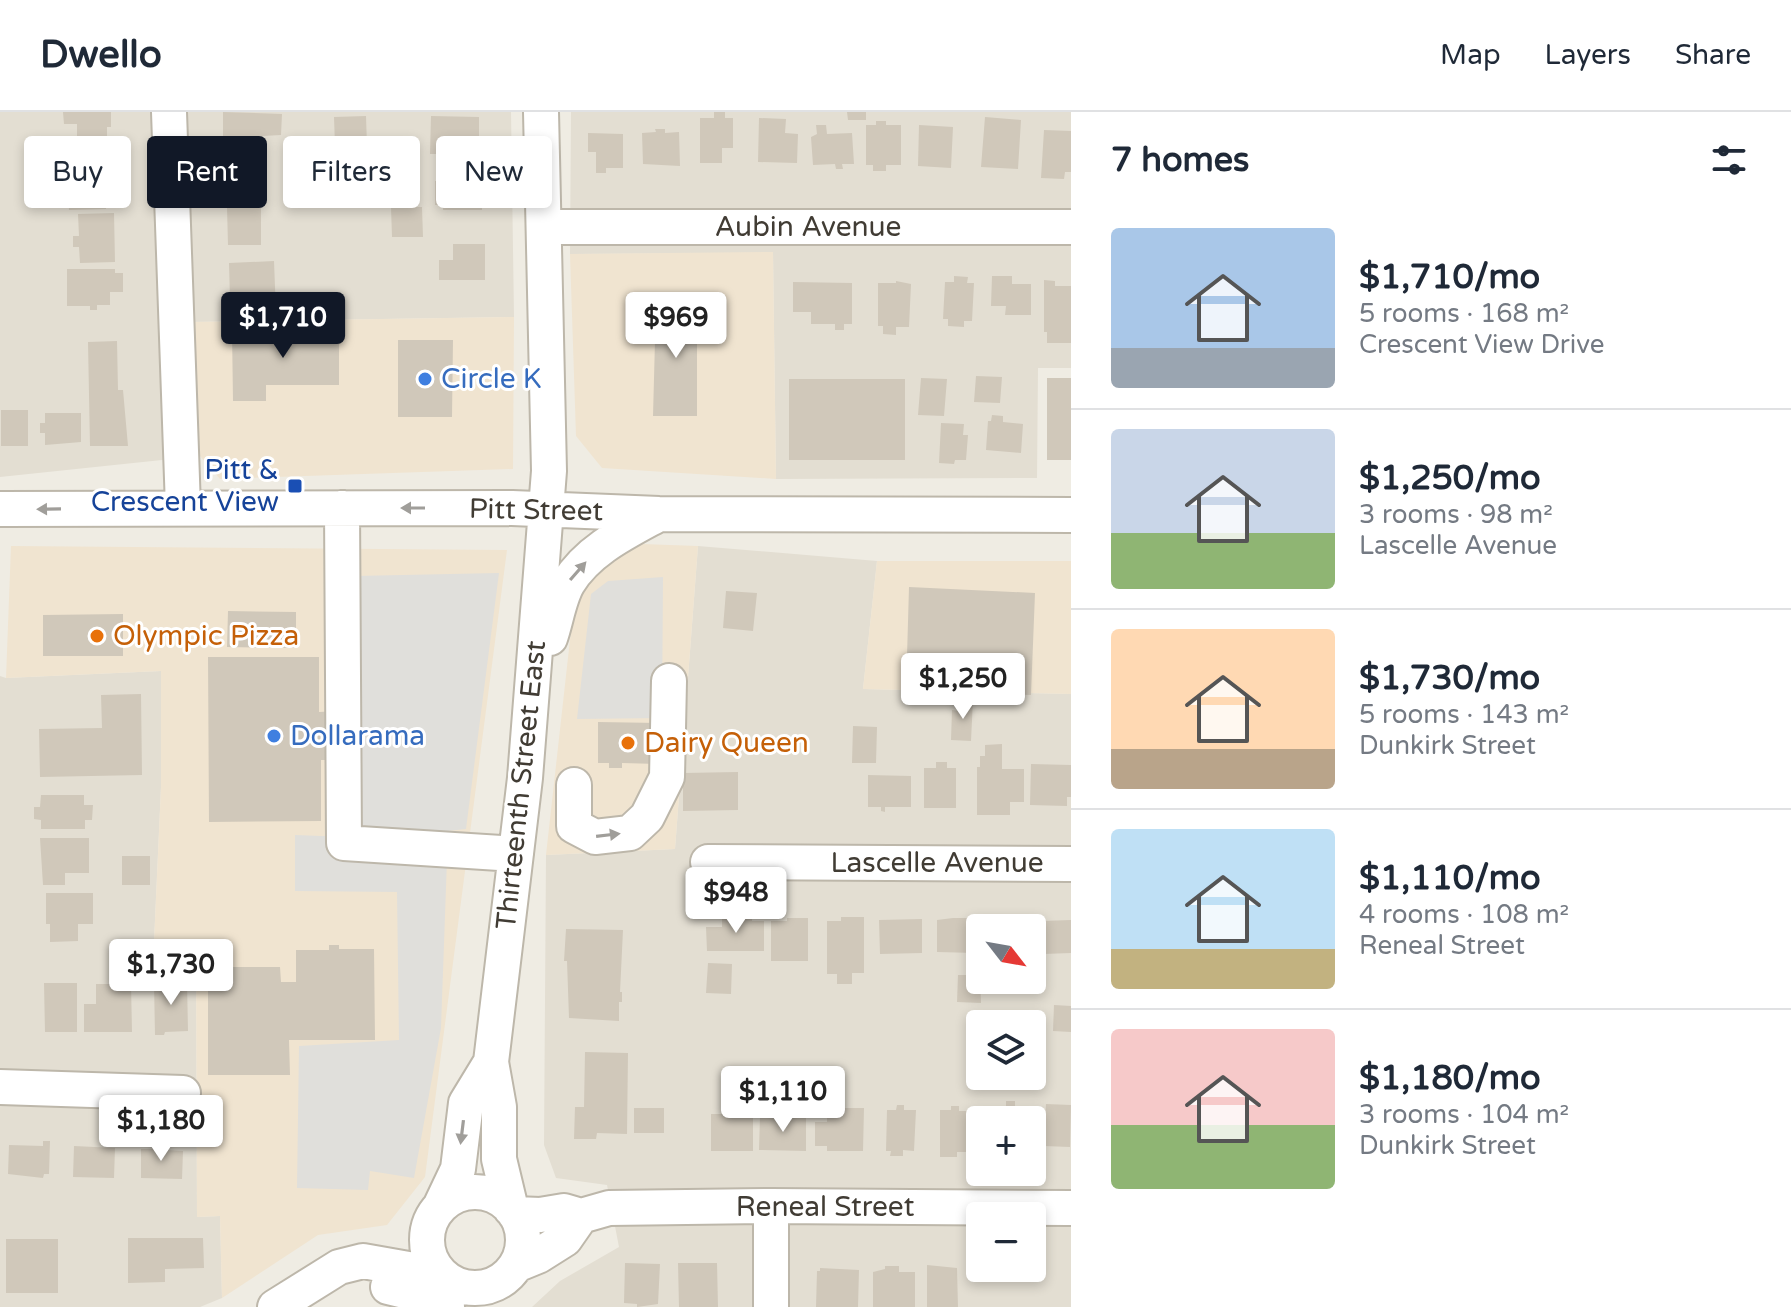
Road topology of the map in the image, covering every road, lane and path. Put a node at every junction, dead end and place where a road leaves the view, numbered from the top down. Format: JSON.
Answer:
{"nodes":[{"id":1,"x":169,"y":112,"type":"edge"},
{"id":2,"x":541,"y":112,"type":"edge"},
{"id":3,"x":544,"y":227,"type":"junction"},
{"id":4,"x":1071,"y":227,"type":"edge"},
{"id":5,"x":183,"y":507,"type":"junction"},
{"id":6,"x":342,"y":508,"type":"junction"},
{"id":7,"x":0,"y":509,"type":"edge"},
{"id":8,"x":547,"y":509,"type":"junction"},
{"id":9,"x":659,"y":514,"type":"junction"},
{"id":10,"x":1071,"y":515,"type":"edge"},
{"id":11,"x":669,"y":681,"type":"dead end"},
{"id":12,"x":533,"y":696,"type":"junction"},
{"id":13,"x":574,"y":785,"type":"dead end"},
{"id":14,"x":516,"y":854,"type":"junction"},
{"id":15,"x":708,"y":862,"type":"dead end"},
{"id":16,"x":1071,"y":864,"type":"edge"},
{"id":17,"x":491,"y":1062,"type":"junction"},
{"id":18,"x":0,"y":1087,"type":"edge"},
{"id":19,"x":183,"y":1093,"type":"dead end"},
{"id":20,"x":771,"y":1206,"type":"junction"},
{"id":21,"x":440,"y":1207,"type":"junction"},
{"id":22,"x":1071,"y":1208,"type":"edge"},
{"id":23,"x":513,"y":1212,"type":"junction"},
{"id":24,"x":581,"y":1216,"type":"junction"},
{"id":25,"x":503,"y":1284,"type":"edge"},
{"id":26,"x":447,"y":1292,"type":"edge"},
{"id":27,"x":275,"y":1307,"type":"edge"},
{"id":28,"x":771,"y":1307,"type":"edge"}],
"edges":[{"from":1,"to":5,"type":"street"},
{"from":2,"to":3,"type":"street","name":"Thirteenth Street East"},
{"from":3,"to":4,"type":"street","name":"Aubin Avenue"},
{"from":3,"to":8,"type":"street","name":"Thirteenth Street East"},
{"from":5,"to":6,"type":"street","name":"Pitt Street"},
{"from":5,"to":7,"type":"street","name":"Pitt Street","one_way":true},
{"from":8,"to":6,"type":"street","name":"Pitt Street","one_way":true},
{"from":6,"to":14,"type":"street"},
{"from":8,"to":9,"type":"street","name":"Pitt Street"},
{"from":8,"to":12,"type":"street","name":"Thirteenth Street East"},
{"from":9,"to":10,"type":"street","name":"Pitt Street"},
{"from":12,"to":9,"type":"street","one_way":true},
{"from":13,"to":11,"type":"street","one_way":true},
{"from":12,"to":14,"type":"street","name":"Thirteenth Street East"},
{"from":14,"to":17,"type":"street","name":"Thirteenth Street East"},
{"from":15,"to":16,"type":"street","name":"Lascelle Avenue"},
{"from":17,"to":21,"type":"street","name":"Thirteenth Street East","one_way":true},
{"from":17,"to":23,"type":"street","name":"Thirteenth Street East"},
{"from":18,"to":19,"type":"street"},
{"from":20,"to":22,"type":"street","name":"Reneal Street"},
{"from":20,"to":24,"type":"street","name":"Reneal Street"},
{"from":20,"to":28,"type":"street"},
{"from":21,"to":23,"type":"street"},
{"from":21,"to":26,"type":"street"},
{"from":23,"to":24,"type":"street","name":"Reneal Street"},
{"from":23,"to":25,"type":"street"},
{"from":24,"to":25,"type":"street"},
{"from":25,"to":26,"type":"street"},
{"from":26,"to":27,"type":"street"}]}
